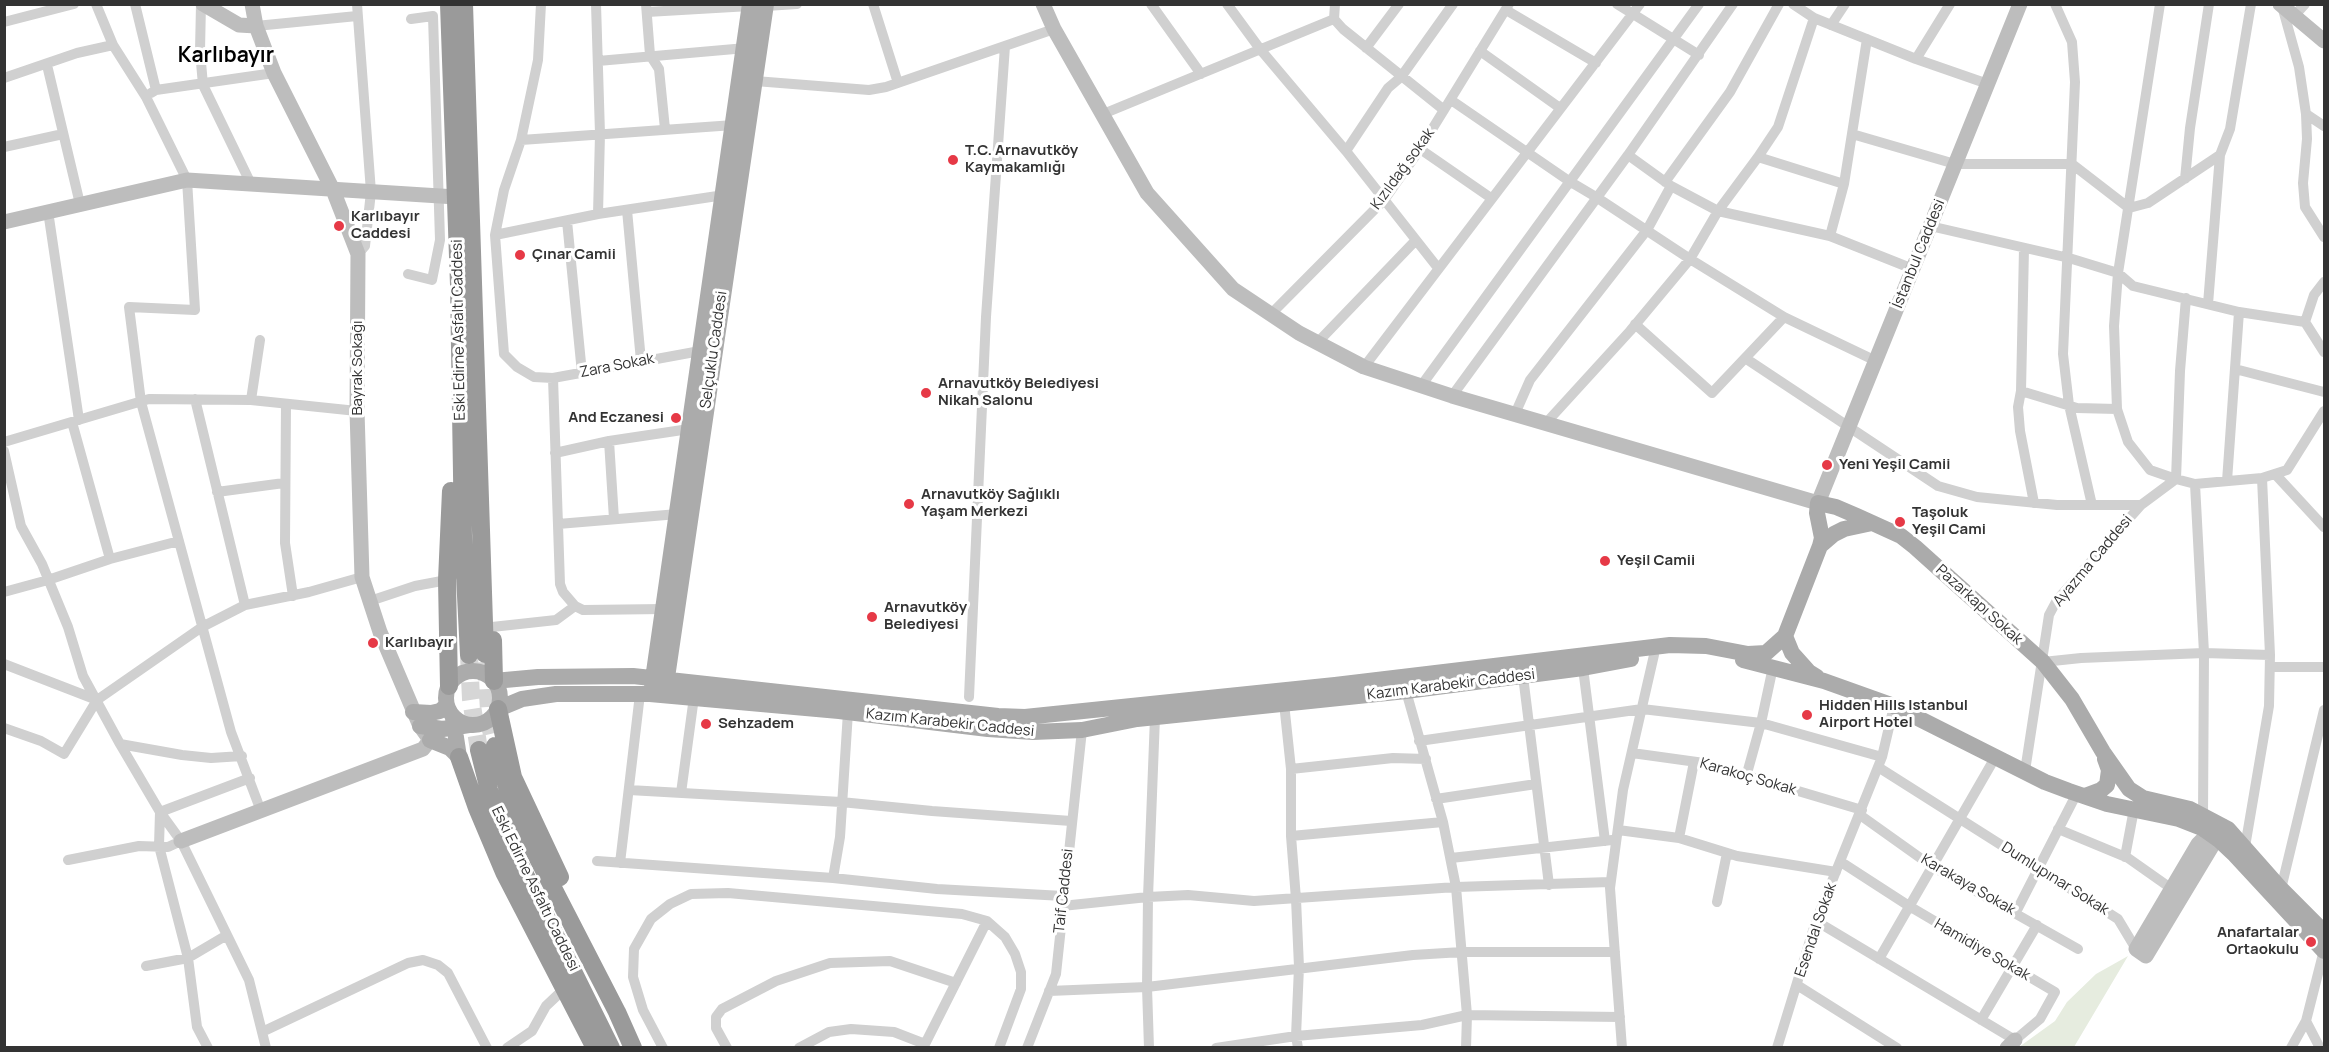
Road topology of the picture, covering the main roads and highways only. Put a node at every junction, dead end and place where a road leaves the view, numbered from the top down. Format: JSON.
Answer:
{"nodes":[{"id":1,"x":202,"y":4,"type":"edge"},
{"id":2,"x":252,"y":4,"type":"edge"},
{"id":3,"x":449,"y":4,"type":"edge"},
{"id":4,"x":464,"y":4,"type":"edge"},
{"id":5,"x":1043,"y":4,"type":"edge"},
{"id":6,"x":2020,"y":4,"type":"edge"},
{"id":7,"x":758,"y":5,"type":"edge"},
{"id":8,"x":2281,"y":5,"type":"edge"},
{"id":9,"x":2300,"y":10,"type":"edge"},
{"id":10,"x":256,"y":26,"type":"junction"},
{"id":11,"x":2325,"y":41,"type":"edge"},
{"id":12,"x":333,"y":190,"type":"junction"},
{"id":13,"x":730,"y":195,"type":"junction"},
{"id":14,"x":447,"y":197,"type":"junction"},
{"id":15,"x":4,"y":222,"type":"edge"},
{"id":16,"x":459,"y":376,"type":"junction"},
{"id":17,"x":477,"y":400,"type":"junction"},
{"id":18,"x":699,"y":406,"type":"junction"},
{"id":19,"x":1818,"y":503,"type":"junction"},
{"id":20,"x":1872,"y":523,"type":"junction"},
{"id":21,"x":1820,"y":546,"type":"junction"},
{"id":22,"x":1785,"y":636,"type":"junction"},
{"id":23,"x":494,"y":681,"type":"junction"},
{"id":24,"x":1824,"y":681,"type":"junction"},
{"id":25,"x":449,"y":686,"type":"junction"},
{"id":26,"x":655,"y":688,"type":"junction"},
{"id":27,"x":498,"y":709,"type":"junction"},
{"id":28,"x":965,"y":712,"type":"junction"},
{"id":29,"x":416,"y":719,"type":"junction"},
{"id":30,"x":456,"y":719,"type":"junction"},
{"id":31,"x":430,"y":740,"type":"junction"},
{"id":32,"x":2103,"y":752,"type":"junction"},
{"id":33,"x":459,"y":756,"type":"junction"},
{"id":34,"x":2081,"y":794,"type":"junction"},
{"id":35,"x":2216,"y":833,"type":"junction"},
{"id":36,"x":182,"y":841,"type":"road end"},
{"id":37,"x":2325,"y":932,"type":"edge"},
{"id":38,"x":2324,"y":950,"type":"edge"},
{"id":39,"x":598,"y":973,"type":"junction"},
{"id":40,"x":617,"y":1012,"type":"junction"},
{"id":41,"x":594,"y":1038,"type":"edge"},
{"id":42,"x":612,"y":1047,"type":"edge"},
{"id":43,"x":633,"y":1047,"type":"edge"},
{"id":44,"x":643,"y":1047,"type":"edge"}],
"edges":[{"from":1,"to":10,"type":"main road"},
{"from":2,"to":10,"type":"main road","name":"Bayrak Sokağı"},
{"from":3,"to":14,"type":"highway","name":"Eski Edirne Asfaltı Caddesi"},
{"from":4,"to":17,"type":"highway","name":"Eski Edirne Asfaltı Caddesi"},
{"from":5,"to":19,"type":"main road"},
{"from":6,"to":19,"type":"main road","name":"İstanbul Caddesi"},
{"from":7,"to":13,"type":"main road","name":"Selçuklu Caddesi"},
{"from":7,"to":13,"type":"main road","name":"Selçuklu Caddesi"},
{"from":8,"to":9,"type":"main road"},
{"from":9,"to":11,"type":"main road"},
{"from":10,"to":12,"type":"main road","name":"Bayrak Sokağı"},
{"from":12,"to":14,"type":"main road"},
{"from":12,"to":15,"type":"main road"},
{"from":12,"to":29,"type":"main road","name":"Bayrak Sokağı"},
{"from":13,"to":18,"type":"main road","name":"Selçuklu Caddesi"},
{"from":13,"to":18,"type":"main road","name":"Selçuklu Caddesi"},
{"from":14,"to":16,"type":"highway","name":"Eski Edirne Asfaltı Caddesi"},
{"from":16,"to":17,"type":"highway","name":"Eski Edirne Asfaltı Caddesi"},
{"from":16,"to":25,"type":"highway"},
{"from":17,"to":23,"type":"highway"},
{"from":18,"to":26,"type":"main road","name":"Selçuklu Caddesi"},
{"from":18,"to":26,"type":"main road","name":"Selçuklu Caddesi"},
{"from":19,"to":20,"type":"main road","name":"Pazarkapı Sokak"},
{"from":19,"to":21,"type":"main road"},
{"from":20,"to":21,"type":"main road"},
{"from":20,"to":32,"type":"main road","name":"Pazarkapı Sokak"},
{"from":21,"to":22,"type":"main road"},
{"from":22,"to":24,"type":"main road"},
{"from":22,"to":28,"type":"main road","name":"Kazım Karabekir Caddesi"},
{"from":23,"to":25,"type":"main road"},
{"from":23,"to":26,"type":"main road","name":"Kazım Karabekir Caddesi"},
{"from":23,"to":27,"type":"main road"},
{"from":24,"to":28,"type":"main road","name":"Kazım Karabekir Caddesi"},
{"from":24,"to":34,"type":"main road","name":"Kazım Karabekir Caddesi"},
{"from":25,"to":30,"type":"main road"},
{"from":26,"to":27,"type":"main road","name":"Kazım Karabekir Caddesi"},
{"from":26,"to":28,"type":"main road","name":"Kazım Karabekir Caddesi"},
{"from":26,"to":28,"type":"main road","name":"Kazım Karabekir Caddesi"},
{"from":27,"to":30,"type":"main road"},
{"from":27,"to":39,"type":"highway"},
{"from":29,"to":30,"type":"main road"},
{"from":29,"to":30,"type":"main road"},
{"from":29,"to":31,"type":"main road","name":"Bayrak Sokağı"},
{"from":30,"to":33,"type":"main road"},
{"from":31,"to":33,"type":"main road"},
{"from":31,"to":36,"type":"main road"},
{"from":32,"to":34,"type":"main road"},
{"from":32,"to":35,"type":"main road","name":"Kazım Karabekir Caddesi"},
{"from":33,"to":41,"type":"highway"},
{"from":34,"to":35,"type":"main road","name":"Kazım Karabekir Caddesi"},
{"from":35,"to":35,"type":"main road"},
{"from":35,"to":37,"type":"main road","name":"Kazım Karabekir Caddesi"},
{"from":35,"to":38,"type":"main road","name":"Kazım Karabekir Caddesi"},
{"from":39,"to":40,"type":"highway","name":"Eski Edirne Asfaltı Caddesi"},
{"from":39,"to":41,"type":"highway","name":"Eski Edirne Asfaltı Caddesi"},
{"from":40,"to":43,"type":"highway"},
{"from":40,"to":44,"type":"highway"},
{"from":41,"to":42,"type":"highway"}]}
